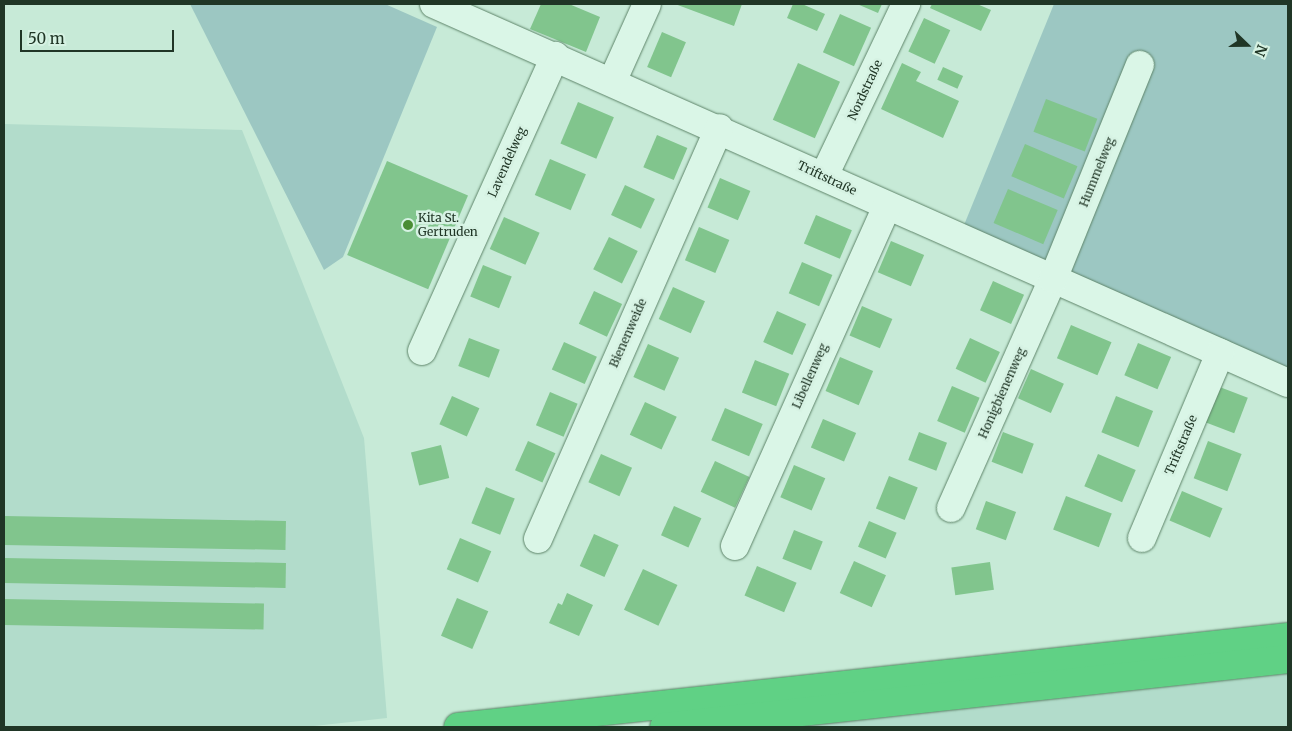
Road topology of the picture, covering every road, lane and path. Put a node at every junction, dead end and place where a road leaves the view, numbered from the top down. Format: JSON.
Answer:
{"nodes":[{"id":1,"x":434,"y":4,"type":"edge"},
{"id":2,"x":647,"y":4,"type":"edge"},
{"id":3,"x":906,"y":4,"type":"edge"},
{"id":4,"x":555,"y":56,"type":"junction"},
{"id":5,"x":1140,"y":65,"type":"dead end"},
{"id":6,"x":612,"y":82,"type":"junction"},
{"id":7,"x":719,"y":128,"type":"junction"},
{"id":8,"x":824,"y":176,"type":"junction"},
{"id":9,"x":887,"y":206,"type":"junction"},
{"id":10,"x":1053,"y":279,"type":"junction"},
{"id":11,"x":422,"y":351,"type":"dead end"},
{"id":12,"x":1220,"y":353,"type":"junction"},
{"id":13,"x":1288,"y":383,"type":"edge"},
{"id":14,"x":951,"y":508,"type":"dead end"},
{"id":15,"x":1142,"y":538,"type":"dead end"},
{"id":16,"x":538,"y":539,"type":"dead end"},
{"id":17,"x":735,"y":546,"type":"dead end"},
{"id":18,"x":1288,"y":637,"type":"edge"},
{"id":19,"x":1288,"y":659,"type":"edge"},
{"id":20,"x":458,"y":727,"type":"edge"},
{"id":21,"x":664,"y":727,"type":"edge"}],
"edges":[{"from":1,"to":4,"type":"street","name":"Triftstraße"},
{"from":2,"to":6,"type":"street"},
{"from":3,"to":8,"type":"street","name":"Nordstraße"},
{"from":4,"to":6,"type":"street","name":"Triftstraße"},
{"from":4,"to":11,"type":"street","name":"Lavendelweg"},
{"from":5,"to":10,"type":"street","name":"Hummelweg"},
{"from":6,"to":7,"type":"street","name":"Triftstraße"},
{"from":7,"to":8,"type":"street","name":"Triftstraße"},
{"from":7,"to":16,"type":"street","name":"Bienenweide"},
{"from":8,"to":9,"type":"street","name":"Triftstraße"},
{"from":9,"to":10,"type":"street","name":"Triftstraße"},
{"from":9,"to":17,"type":"street","name":"Libellenweg"},
{"from":10,"to":12,"type":"street","name":"Triftstraße"},
{"from":10,"to":14,"type":"street","name":"Honigbienenweg"},
{"from":12,"to":13,"type":"street","name":"Triftstraße"},
{"from":12,"to":15,"type":"street","name":"Triftstraße"},
{"from":18,"to":20,"type":"highway"},
{"from":19,"to":21,"type":"highway"}]}
